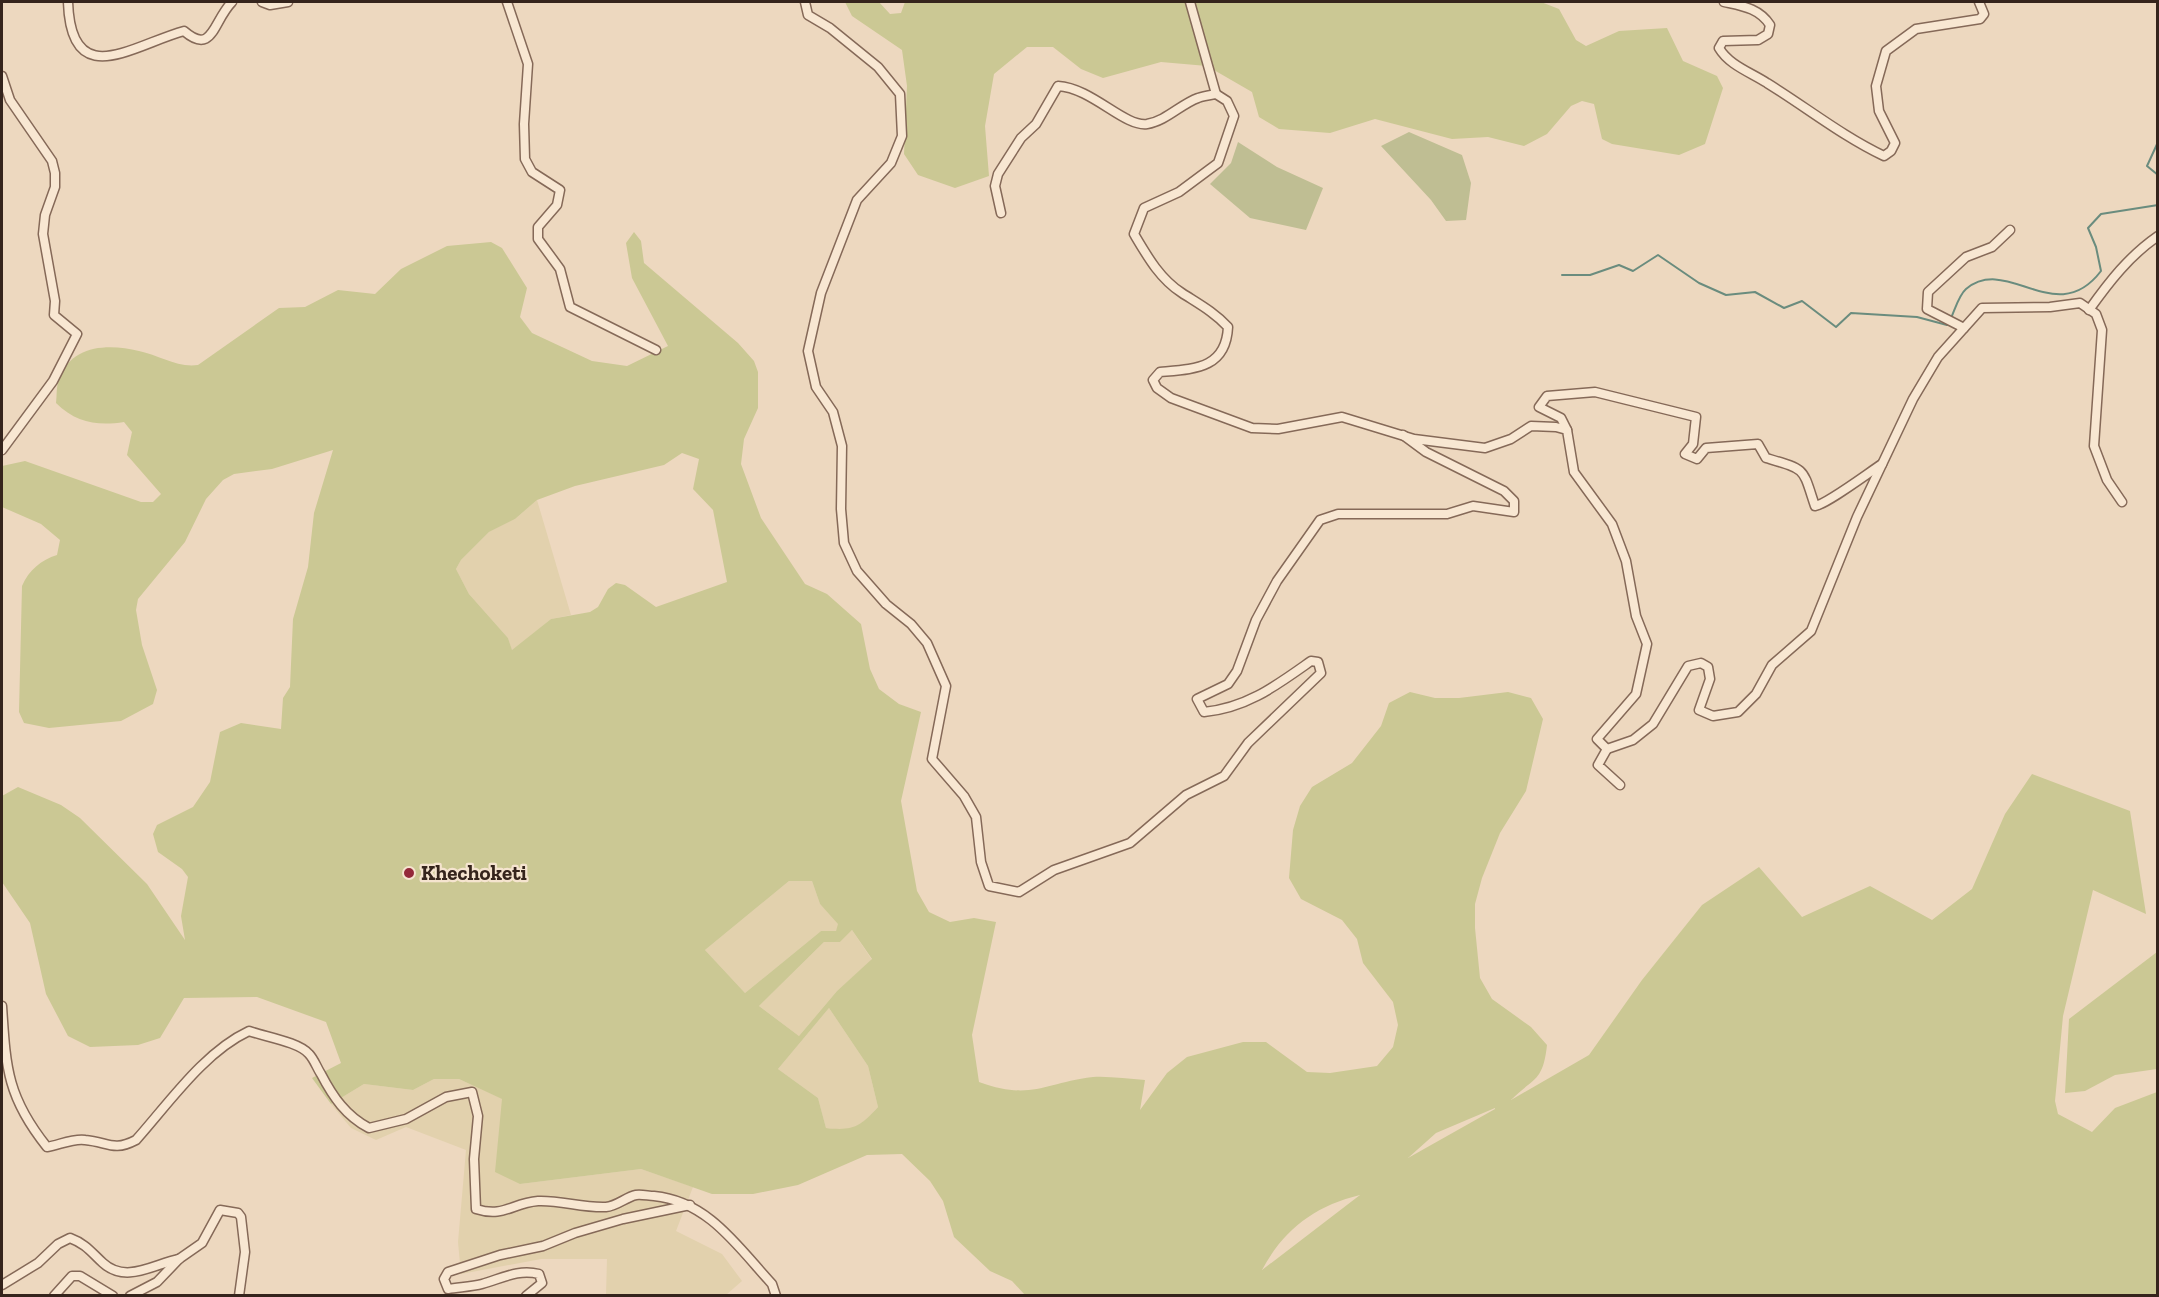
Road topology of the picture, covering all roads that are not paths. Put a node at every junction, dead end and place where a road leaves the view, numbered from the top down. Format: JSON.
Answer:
{"nodes":[{"id":1,"x":68,"y":2,"type":"edge"},
{"id":2,"x":232,"y":2,"type":"edge"},
{"id":3,"x":262,"y":2,"type":"edge"},
{"id":4,"x":288,"y":2,"type":"edge"},
{"id":5,"x":507,"y":2,"type":"edge"},
{"id":6,"x":805,"y":2,"type":"edge"},
{"id":7,"x":1190,"y":2,"type":"edge"},
{"id":8,"x":1724,"y":2,"type":"edge"},
{"id":9,"x":1979,"y":2,"type":"edge"},
{"id":10,"x":2,"y":76,"type":"edge"},
{"id":11,"x":1216,"y":94,"type":"junction"},
{"id":12,"x":1001,"y":213,"type":"dead end"},
{"id":13,"x":2010,"y":230,"type":"dead end"},
{"id":14,"x":2157,"y":236,"type":"edge"},
{"id":15,"x":2089,"y":310,"type":"junction"},
{"id":16,"x":1964,"y":328,"type":"junction"},
{"id":17,"x":656,"y":350,"type":"dead end"},
{"id":18,"x":1567,"y":430,"type":"junction"},
{"id":19,"x":1403,"y":435,"type":"junction"},
{"id":20,"x":2,"y":450,"type":"edge"},
{"id":21,"x":1882,"y":464,"type":"junction"},
{"id":22,"x":2122,"y":502,"type":"dead end"},
{"id":23,"x":1607,"y":749,"type":"junction"},
{"id":24,"x":1620,"y":785,"type":"dead end"},
{"id":25,"x":2,"y":1006,"type":"edge"},
{"id":26,"x":692,"y":1205,"type":"junction"},
{"id":27,"x":179,"y":1259,"type":"junction"},
{"id":28,"x":2,"y":1285,"type":"edge"},
{"id":29,"x":54,"y":1296,"type":"edge"},
{"id":30,"x":113,"y":1296,"type":"edge"},
{"id":31,"x":130,"y":1296,"type":"edge"},
{"id":32,"x":239,"y":1296,"type":"edge"},
{"id":33,"x":526,"y":1296,"type":"edge"},
{"id":34,"x":776,"y":1296,"type":"edge"}],
"edges":[{"from":1,"to":2,"type":"street"},
{"from":3,"to":4,"type":"street"},
{"from":5,"to":17,"type":"street"},
{"from":6,"to":19,"type":"street"},
{"from":7,"to":11,"type":"street"},
{"from":8,"to":9,"type":"street"},
{"from":10,"to":20,"type":"street"},
{"from":11,"to":12,"type":"street"},
{"from":11,"to":19,"type":"street"},
{"from":13,"to":16,"type":"street"},
{"from":14,"to":15,"type":"street"},
{"from":15,"to":16,"type":"street"},
{"from":15,"to":22,"type":"street"},
{"from":16,"to":21,"type":"street"},
{"from":18,"to":19,"type":"street"},
{"from":18,"to":21,"type":"street"},
{"from":18,"to":23,"type":"street"},
{"from":21,"to":23,"type":"street"},
{"from":23,"to":24,"type":"street"},
{"from":25,"to":26,"type":"street"},
{"from":26,"to":33,"type":"street"},
{"from":26,"to":34,"type":"street"},
{"from":27,"to":28,"type":"street"},
{"from":27,"to":31,"type":"street"},
{"from":27,"to":32,"type":"street"},
{"from":29,"to":30,"type":"street"}]}
